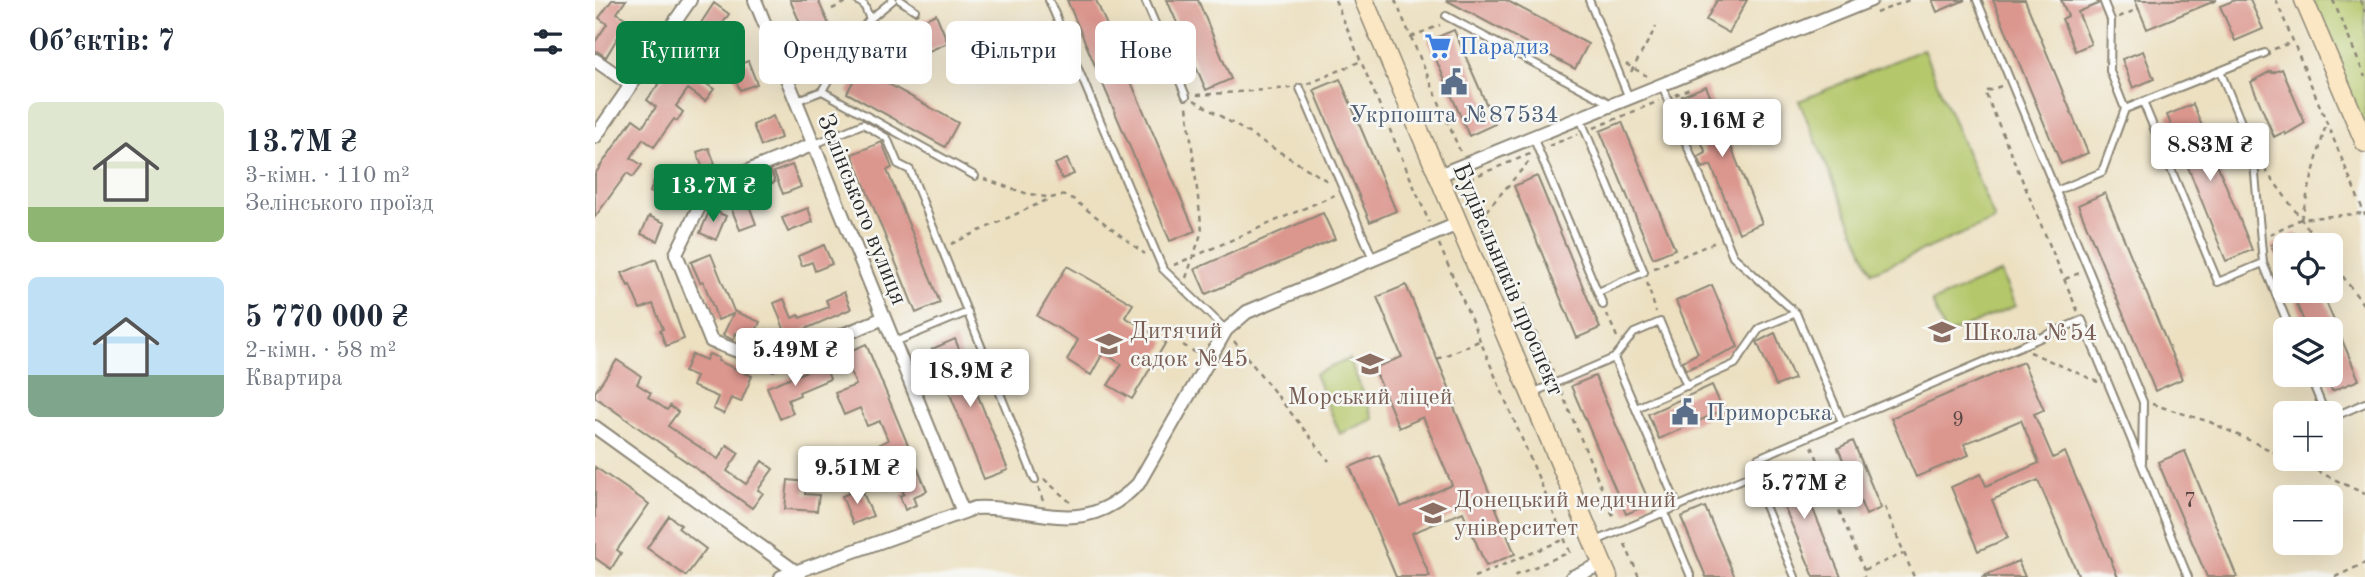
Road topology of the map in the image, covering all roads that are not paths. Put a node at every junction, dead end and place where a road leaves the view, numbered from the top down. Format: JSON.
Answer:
{"nodes":[{"id":1,"x":690,"y":0,"type":"edge"},
{"id":2,"x":755,"y":0,"type":"edge"},
{"id":3,"x":857,"y":0,"type":"edge"},
{"id":4,"x":893,"y":0,"type":"edge"},
{"id":5,"x":900,"y":0,"type":"edge"},
{"id":6,"x":1049,"y":0,"type":"edge"},
{"id":7,"x":1145,"y":0,"type":"edge"},
{"id":8,"x":1364,"y":0,"type":"edge"},
{"id":9,"x":1589,"y":0,"type":"edge"},
{"id":10,"x":1870,"y":0,"type":"edge"},
{"id":11,"x":1977,"y":0,"type":"edge"},
{"id":12,"x":2103,"y":0,"type":"edge"},
{"id":13,"x":2304,"y":0,"type":"edge"},
{"id":14,"x":915,"y":10,"type":"dead end"},
{"id":15,"x":1450,"y":18,"type":"road end"},
{"id":16,"x":870,"y":19,"type":"junction"},
{"id":17,"x":2265,"y":53,"type":"road end"},
{"id":18,"x":595,"y":60,"type":"edge"},
{"id":19,"x":2220,"y":71,"type":"junction"},
{"id":20,"x":631,"y":85,"type":"junction"},
{"id":21,"x":1662,"y":85,"type":"junction"},
{"id":22,"x":1300,"y":88,"type":"road end"},
{"id":23,"x":822,"y":91,"type":"junction"},
{"id":24,"x":1186,"y":96,"type":"road end"},
{"id":25,"x":1629,"y":98,"type":"junction"},
{"id":26,"x":796,"y":101,"type":"junction"},
{"id":27,"x":2143,"y":102,"type":"junction"},
{"id":28,"x":1613,"y":105,"type":"junction"},
{"id":29,"x":2125,"y":109,"type":"junction"},
{"id":30,"x":1580,"y":118,"type":"junction"},
{"id":31,"x":595,"y":136,"type":"edge"},
{"id":32,"x":1534,"y":137,"type":"junction"},
{"id":33,"x":2365,"y":143,"type":"edge"},
{"id":34,"x":814,"y":144,"type":"junction"},
{"id":35,"x":1439,"y":175,"type":"junction"},
{"id":36,"x":975,"y":176,"type":"road end"},
{"id":37,"x":2056,"y":191,"type":"junction"},
{"id":38,"x":1459,"y":223,"type":"junction"},
{"id":39,"x":1373,"y":259,"type":"junction"},
{"id":40,"x":2263,"y":263,"type":"junction"},
{"id":41,"x":1598,"y":292,"type":"junction"},
{"id":42,"x":1603,"y":305,"type":"road end"},
{"id":43,"x":968,"y":312,"type":"junction"},
{"id":44,"x":1796,"y":313,"type":"junction"},
{"id":45,"x":2285,"y":317,"type":"edge"},
{"id":46,"x":884,"y":318,"type":"junction"},
{"id":47,"x":1226,"y":330,"type":"junction"},
{"id":48,"x":894,"y":342,"type":"junction"},
{"id":49,"x":1614,"y":358,"type":"junction"},
{"id":50,"x":1687,"y":386,"type":"junction"},
{"id":51,"x":1531,"y":393,"type":"junction"},
{"id":52,"x":2365,"y":403,"type":"edge"},
{"id":53,"x":1636,"y":408,"type":"junction"},
{"id":54,"x":2343,"y":413,"type":"edge"},
{"id":55,"x":1842,"y":422,"type":"junction"},
{"id":56,"x":595,"y":427,"type":"edge"},
{"id":57,"x":2142,"y":466,"type":"junction"},
{"id":58,"x":1752,"y":475,"type":"junction"},
{"id":59,"x":1039,"y":479,"type":"road end"},
{"id":60,"x":1678,"y":507,"type":"junction"},
{"id":61,"x":963,"y":512,"type":"junction"},
{"id":62,"x":1664,"y":513,"type":"junction"},
{"id":63,"x":1593,"y":542,"type":"junction"},
{"id":64,"x":1605,"y":571,"type":"edge"},
{"id":65,"x":799,"y":574,"type":"edge"},
{"id":66,"x":781,"y":577,"type":"edge"},
{"id":67,"x":1572,"y":577,"type":"edge"},
{"id":68,"x":1691,"y":577,"type":"edge"},
{"id":69,"x":1795,"y":577,"type":"edge"},
{"id":70,"x":2188,"y":577,"type":"edge"}],
"edges":[{"from":1,"to":20,"type":"street"},
{"from":2,"to":26,"type":"street","name":"Зелінського вулиця"},
{"from":3,"to":16,"type":"lane"},
{"from":4,"to":16,"type":"lane"},
{"from":5,"to":14,"type":"lane"},
{"from":6,"to":47,"type":"lane"},
{"from":7,"to":24,"type":"lane"},
{"from":8,"to":35,"type":"main road","name":"Будівельників проспект"},
{"from":9,"to":25,"type":"lane"},
{"from":10,"to":21,"type":"street"},
{"from":11,"to":37,"type":"lane"},
{"from":12,"to":29,"type":"lane"},
{"from":13,"to":33,"type":"main road"},
{"from":15,"to":28,"type":"lane"},
{"from":16,"to":23,"type":"lane"},
{"from":17,"to":19,"type":"lane"},
{"from":18,"to":20,"type":"street"},
{"from":19,"to":27,"type":"lane"},
{"from":19,"to":40,"type":"lane"},
{"from":20,"to":31,"type":"street"},
{"from":21,"to":25,"type":"street"},
{"from":21,"to":44,"type":"lane"},
{"from":22,"to":39,"type":"lane"},
{"from":23,"to":26,"type":"lane"},
{"from":23,"to":36,"type":"lane"},
{"from":25,"to":28,"type":"street"},
{"from":26,"to":34,"type":"street","name":"Зелінського вулиця"},
{"from":27,"to":29,"type":"lane"},
{"from":27,"to":40,"type":"lane"},
{"from":28,"to":30,"type":"street"},
{"from":29,"to":37,"type":"lane"},
{"from":30,"to":32,"type":"street"},
{"from":30,"to":41,"type":"lane"},
{"from":32,"to":35,"type":"street"},
{"from":32,"to":41,"type":"lane"},
{"from":34,"to":43,"type":"lane"},
{"from":34,"to":46,"type":"street","name":"Зелінського вулиця"},
{"from":34,"to":46,"type":"street"},
{"from":35,"to":38,"type":"main road","name":"Будівельників проспект"},
{"from":37,"to":57,"type":"lane"},
{"from":38,"to":39,"type":"street"},
{"from":38,"to":51,"type":"main road","name":"Будівельників проспект"},
{"from":39,"to":47,"type":"street"},
{"from":40,"to":45,"type":"lane"},
{"from":41,"to":42,"type":"lane"},
{"from":43,"to":48,"type":"lane"},
{"from":43,"to":59,"type":"lane"},
{"from":44,"to":50,"type":"lane"},
{"from":44,"to":55,"type":"lane"},
{"from":46,"to":48,"type":"street","name":"Зелінського вулиця"},
{"from":47,"to":61,"type":"street"},
{"from":48,"to":61,"type":"street","name":"Зелінського вулиця"},
{"from":49,"to":50,"type":"lane"},
{"from":49,"to":51,"type":"lane"},
{"from":49,"to":53,"type":"lane"},
{"from":50,"to":53,"type":"lane"},
{"from":51,"to":63,"type":"main road","name":"Будівельників проспект"},
{"from":52,"to":54,"type":"lane"},
{"from":53,"to":60,"type":"lane"},
{"from":55,"to":57,"type":"lane"},
{"from":55,"to":58,"type":"lane"},
{"from":56,"to":65,"type":"street"},
{"from":57,"to":70,"type":"lane"},
{"from":58,"to":60,"type":"lane"},
{"from":58,"to":69,"type":"lane"},
{"from":60,"to":62,"type":"lane"},
{"from":61,"to":65,"type":"street"},
{"from":62,"to":63,"type":"lane"},
{"from":62,"to":68,"type":"lane"},
{"from":63,"to":64,"type":"main road","name":"Будівельників проспект"},
{"from":64,"to":67,"type":"street"},
{"from":65,"to":66,"type":"street"}]}
